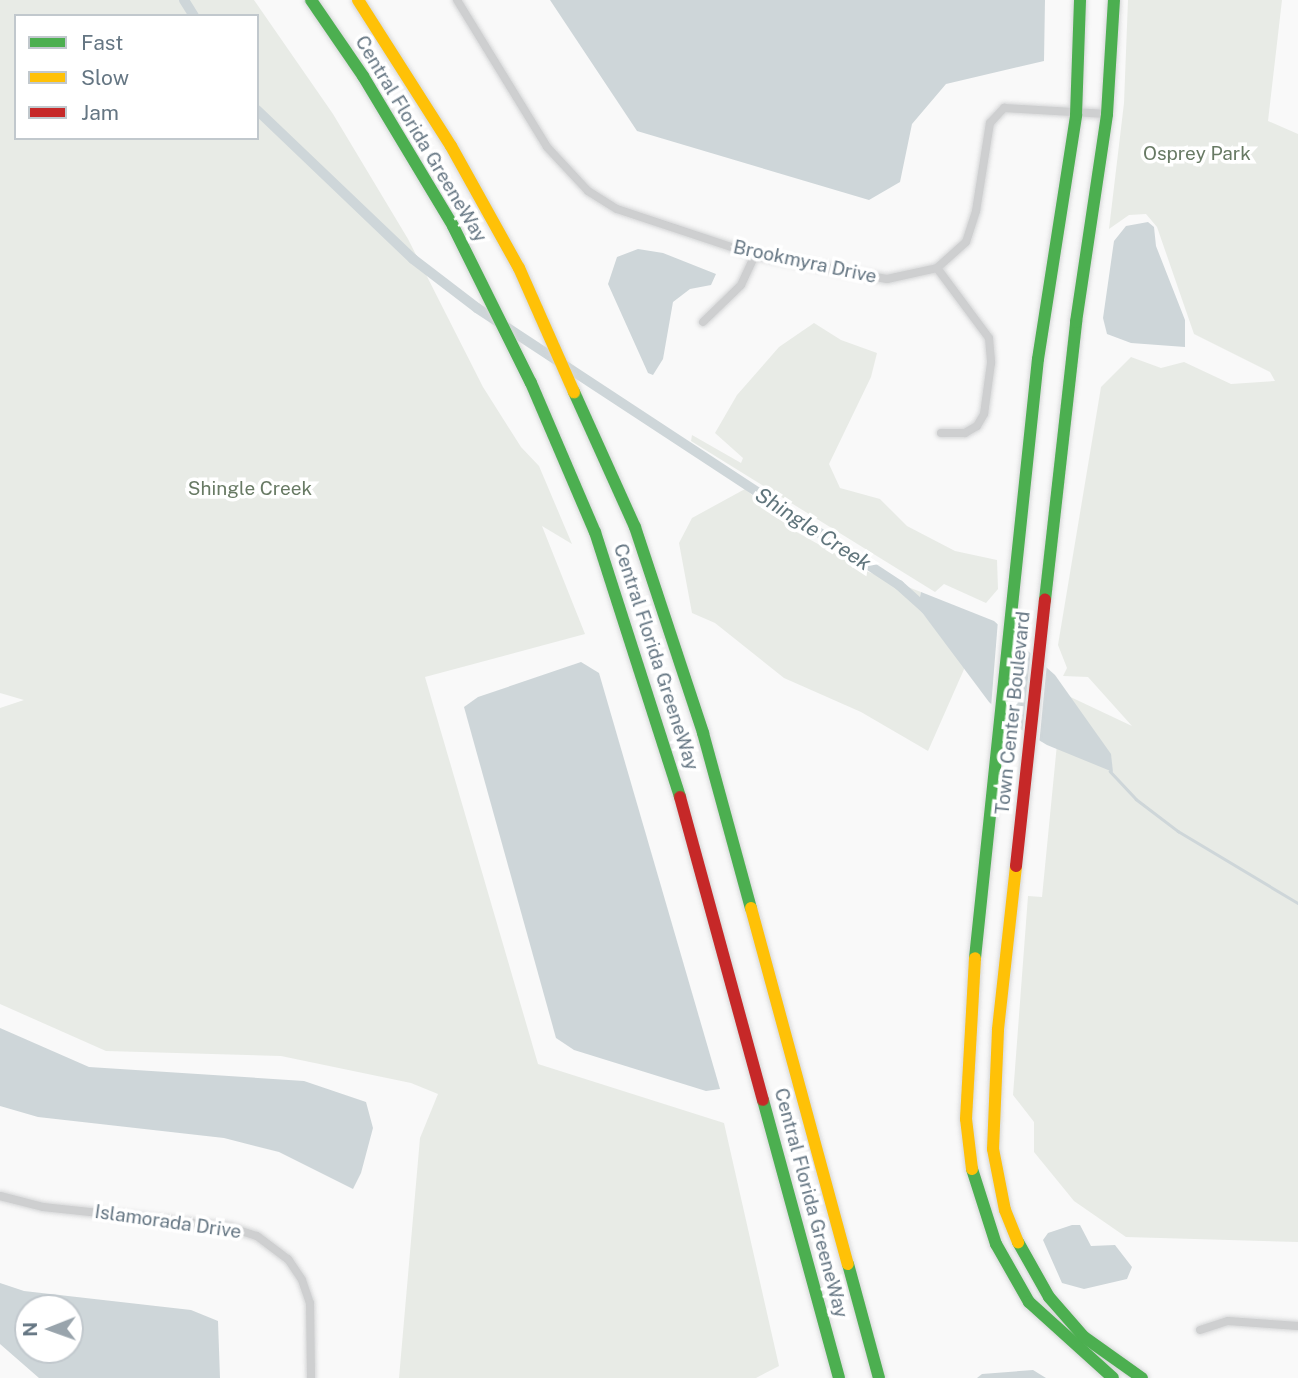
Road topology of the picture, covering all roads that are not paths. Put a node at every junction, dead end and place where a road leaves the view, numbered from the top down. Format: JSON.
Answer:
{"nodes":[{"id":1,"x":311,"y":0,"type":"edge"},
{"id":2,"x":358,"y":0,"type":"edge"},
{"id":3,"x":457,"y":0,"type":"edge"},
{"id":4,"x":1080,"y":0,"type":"edge"},
{"id":5,"x":1114,"y":0,"type":"edge"},
{"id":6,"x":1107,"y":114,"type":"junction"},
{"id":7,"x":1076,"y":115,"type":"junction"},
{"id":8,"x":755,"y":254,"type":"junction"},
{"id":9,"x":937,"y":268,"type":"junction"},
{"id":10,"x":703,"y":322,"type":"dead end"},
{"id":11,"x":941,"y":433,"type":"dead end"},
{"id":12,"x":0,"y":1196,"type":"edge"},
{"id":13,"x":1298,"y":1326,"type":"edge"},
{"id":14,"x":1200,"y":1330,"type":"dead end"},
{"id":15,"x":311,"y":1378,"type":"edge"},
{"id":16,"x":839,"y":1378,"type":"edge"},
{"id":17,"x":879,"y":1378,"type":"edge"},
{"id":18,"x":1113,"y":1378,"type":"edge"},
{"id":19,"x":1142,"y":1378,"type":"edge"}],
"edges":[{"from":1,"to":16,"type":"main road","name":"Central Florida GreeneWay"},
{"from":2,"to":17,"type":"main road","name":"Central Florida GreeneWay"},
{"from":3,"to":8,"type":"street","name":"Brookmyra Drive"},
{"from":4,"to":7,"type":"main road","name":"Town Center Boulevard"},
{"from":5,"to":6,"type":"main road","name":"Town Center Boulevard"},
{"from":6,"to":7,"type":"street","name":"Brookmyra Drive"},
{"from":6,"to":19,"type":"main road","name":"Town Center Boulevard"},
{"from":7,"to":9,"type":"street","name":"Brookmyra Drive"},
{"from":7,"to":18,"type":"main road","name":"Town Center Boulevard"},
{"from":8,"to":9,"type":"street","name":"Brookmyra Drive"},
{"from":8,"to":10,"type":"street"},
{"from":9,"to":11,"type":"street"},
{"from":12,"to":15,"type":"street","name":"Islamorada Drive"},
{"from":13,"to":14,"type":"street"}]}
